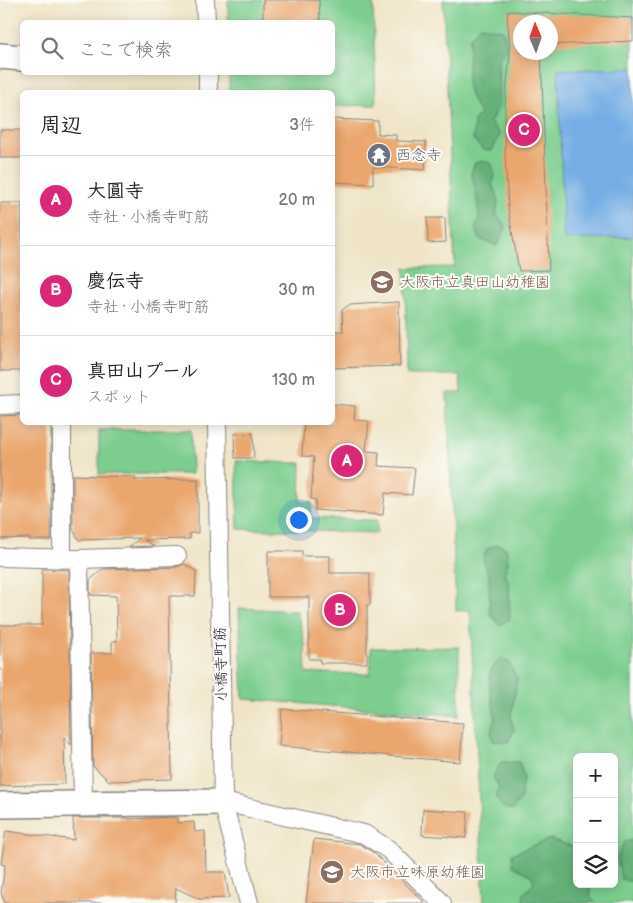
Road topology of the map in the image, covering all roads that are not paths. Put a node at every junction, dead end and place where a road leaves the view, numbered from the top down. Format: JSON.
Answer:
{"nodes":[{"id":1,"x":205,"y":0,"type":"edge"},
{"id":2,"x":206,"y":20,"type":"edge"},
{"id":3,"x":0,"y":56,"type":"edge"},
{"id":4,"x":20,"y":58,"type":"edge"},
{"id":5,"x":208,"y":75,"type":"edge"},
{"id":6,"x":208,"y":90,"type":"edge"},
{"id":7,"x":20,"y":404,"type":"edge"},
{"id":8,"x":0,"y":405,"type":"edge"},
{"id":9,"x":62,"y":425,"type":"edge"},
{"id":10,"x":217,"y":425,"type":"edge"},
{"id":11,"x":178,"y":556,"type":"dead end"},
{"id":12,"x":0,"y":557,"type":"edge"},
{"id":13,"x":71,"y":559,"type":"junction"},
{"id":14,"x":223,"y":802,"type":"junction"},
{"id":15,"x":83,"y":804,"type":"junction"},
{"id":16,"x":0,"y":805,"type":"edge"},
{"id":17,"x":249,"y":903,"type":"edge"},
{"id":18,"x":442,"y":903,"type":"edge"}],
"edges":[{"from":1,"to":2,"type":"street"},
{"from":3,"to":4,"type":"street"},
{"from":5,"to":6,"type":"street"},
{"from":7,"to":8,"type":"street"},
{"from":9,"to":13,"type":"street"},
{"from":10,"to":14,"type":"street","name":"小橋寺町筋"},
{"from":11,"to":13,"type":"street"},
{"from":12,"to":13,"type":"street"},
{"from":13,"to":15,"type":"street"},
{"from":14,"to":15,"type":"street"},
{"from":14,"to":17,"type":"street","name":"小橋寺町筋"},
{"from":14,"to":18,"type":"street"},
{"from":15,"to":16,"type":"street"}]}
